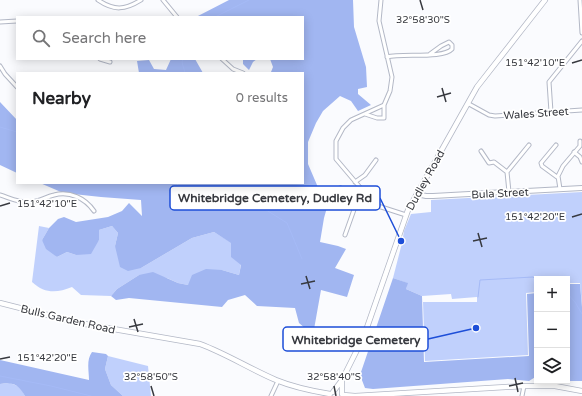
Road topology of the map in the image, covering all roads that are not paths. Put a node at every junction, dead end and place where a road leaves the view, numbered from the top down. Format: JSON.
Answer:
{"nodes":[{"id":1,"x":98,"y":0,"type":"edge"},
{"id":2,"x":141,"y":0,"type":"edge"},
{"id":3,"x":163,"y":0,"type":"edge"},
{"id":4,"x":381,"y":0,"type":"edge"},
{"id":5,"x":545,"y":0,"type":"edge"},
{"id":6,"x":580,"y":0,"type":"edge"},
{"id":7,"x":176,"y":16,"type":"edge"},
{"id":8,"x":16,"y":21,"type":"edge"},
{"id":9,"x":0,"y":22,"type":"edge"},
{"id":10,"x":582,"y":33,"type":"edge"},
{"id":11,"x":582,"y":41,"type":"edge"},
{"id":12,"x":430,"y":54,"type":"junction"},
{"id":13,"x":387,"y":57,"type":"junction"},
{"id":14,"x":103,"y":60,"type":"edge"},
{"id":15,"x":223,"y":60,"type":"edge"},
{"id":16,"x":110,"y":62,"type":"dead end"},
{"id":17,"x":0,"y":66,"type":"edge"},
{"id":18,"x":240,"y":72,"type":"edge"},
{"id":19,"x":16,"y":86,"type":"edge"},
{"id":20,"x":469,"y":104,"type":"junction"},
{"id":21,"x":384,"y":105,"type":"junction"},
{"id":22,"x":582,"y":110,"type":"edge"},
{"id":23,"x":551,"y":112,"type":"junction"},
{"id":24,"x":365,"y":114,"type":"junction"},
{"id":25,"x":580,"y":141,"type":"dead end"},
{"id":26,"x":529,"y":145,"type":"dead end"},
{"id":27,"x":556,"y":145,"type":"dead end"},
{"id":28,"x":481,"y":151,"type":"dead end"},
{"id":29,"x":574,"y":152,"type":"junction"},
{"id":30,"x":376,"y":160,"type":"dead end"},
{"id":31,"x":582,"y":162,"type":"edge"},
{"id":32,"x":507,"y":172,"type":"junction"},
{"id":33,"x":557,"y":177,"type":"junction"},
{"id":34,"x":355,"y":182,"type":"junction"},
{"id":35,"x":582,"y":188,"type":"edge"},
{"id":36,"x":560,"y":189,"type":"junction"},
{"id":37,"x":361,"y":190,"type":"junction"},
{"id":38,"x":509,"y":192,"type":"junction"},
{"id":39,"x":417,"y":194,"type":"junction"},
{"id":40,"x":0,"y":195,"type":"edge"},
{"id":41,"x":94,"y":211,"type":"dead end"},
{"id":42,"x":406,"y":215,"type":"junction"},
{"id":43,"x":345,"y":235,"type":"dead end"},
{"id":44,"x":0,"y":302,"type":"edge"},
{"id":45,"x":342,"y":380,"type":"junction"},
{"id":46,"x":278,"y":381,"type":"junction"},
{"id":47,"x":524,"y":386,"type":"junction"},
{"id":48,"x":582,"y":390,"type":"edge"},
{"id":49,"x":317,"y":392,"type":"junction"},
{"id":50,"x":449,"y":393,"type":"edge"},
{"id":51,"x":331,"y":394,"type":"edge"},
{"id":52,"x":343,"y":395,"type":"edge"},
{"id":53,"x":271,"y":396,"type":"edge"},
{"id":54,"x":322,"y":396,"type":"edge"},
{"id":55,"x":355,"y":396,"type":"edge"},
{"id":56,"x":522,"y":396,"type":"edge"}],
"edges":[{"from":1,"to":2,"type":"street"},
{"from":3,"to":7,"type":"street"},
{"from":4,"to":13,"type":"street"},
{"from":5,"to":20,"type":"main road","name":"Dudley Road"},
{"from":6,"to":10,"type":"street"},
{"from":8,"to":9,"type":"street"},
{"from":11,"to":23,"type":"street"},
{"from":12,"to":12,"type":"street"},
{"from":12,"to":13,"type":"street"},
{"from":13,"to":21,"type":"street"},
{"from":14,"to":16,"type":"street"},
{"from":15,"to":18,"type":"street"},
{"from":17,"to":19,"type":"street"},
{"from":20,"to":23,"type":"street","name":"Wales Street"},
{"from":20,"to":39,"type":"main road","name":"Dudley Road"},
{"from":21,"to":24,"type":"street"},
{"from":21,"to":24,"type":"street"},
{"from":22,"to":23,"type":"street","name":"Wales Street"},
{"from":24,"to":34,"type":"street"},
{"from":25,"to":29,"type":"street"},
{"from":26,"to":32,"type":"street"},
{"from":27,"to":33,"type":"street"},
{"from":28,"to":32,"type":"street"},
{"from":29,"to":31,"type":"street"},
{"from":29,"to":33,"type":"street"},
{"from":30,"to":34,"type":"street"},
{"from":32,"to":38,"type":"street"},
{"from":33,"to":36,"type":"street"},
{"from":34,"to":37,"type":"street"},
{"from":35,"to":36,"type":"street","name":"Bula Street"},
{"from":36,"to":38,"type":"street","name":"Bula Street"},
{"from":37,"to":42,"type":"street"},
{"from":37,"to":43,"type":"street"},
{"from":38,"to":39,"type":"street","name":"Bula Street"},
{"from":39,"to":42,"type":"main road","name":"Dudley Road"},
{"from":40,"to":41,"type":"street"},
{"from":42,"to":45,"type":"main road","name":"Dudley Road"},
{"from":44,"to":46,"type":"main road","name":"Bulls Garden Road"},
{"from":45,"to":51,"type":"main road","name":"Dudley Road"},
{"from":45,"to":52,"type":"main road","name":"Dudley Road"},
{"from":46,"to":49,"type":"main road","name":"Bulls Garden Road"},
{"from":46,"to":53,"type":"street"},
{"from":47,"to":48,"type":"main road","name":"Bulls Garden Road"},
{"from":47,"to":50,"type":"main road","name":"Bulls Garden Road"},
{"from":47,"to":56,"type":"street"},
{"from":49,"to":51,"type":"main road","name":"Bulls Garden Road"},
{"from":49,"to":54,"type":"main road","name":"Bulls Garden Road"},
{"from":50,"to":55,"type":"main road","name":"Bulls Garden Road"},
{"from":51,"to":52,"type":"main road","name":"Bulls Garden Road"},
{"from":52,"to":55,"type":"main road","name":"Bulls Garden Road"}]}
